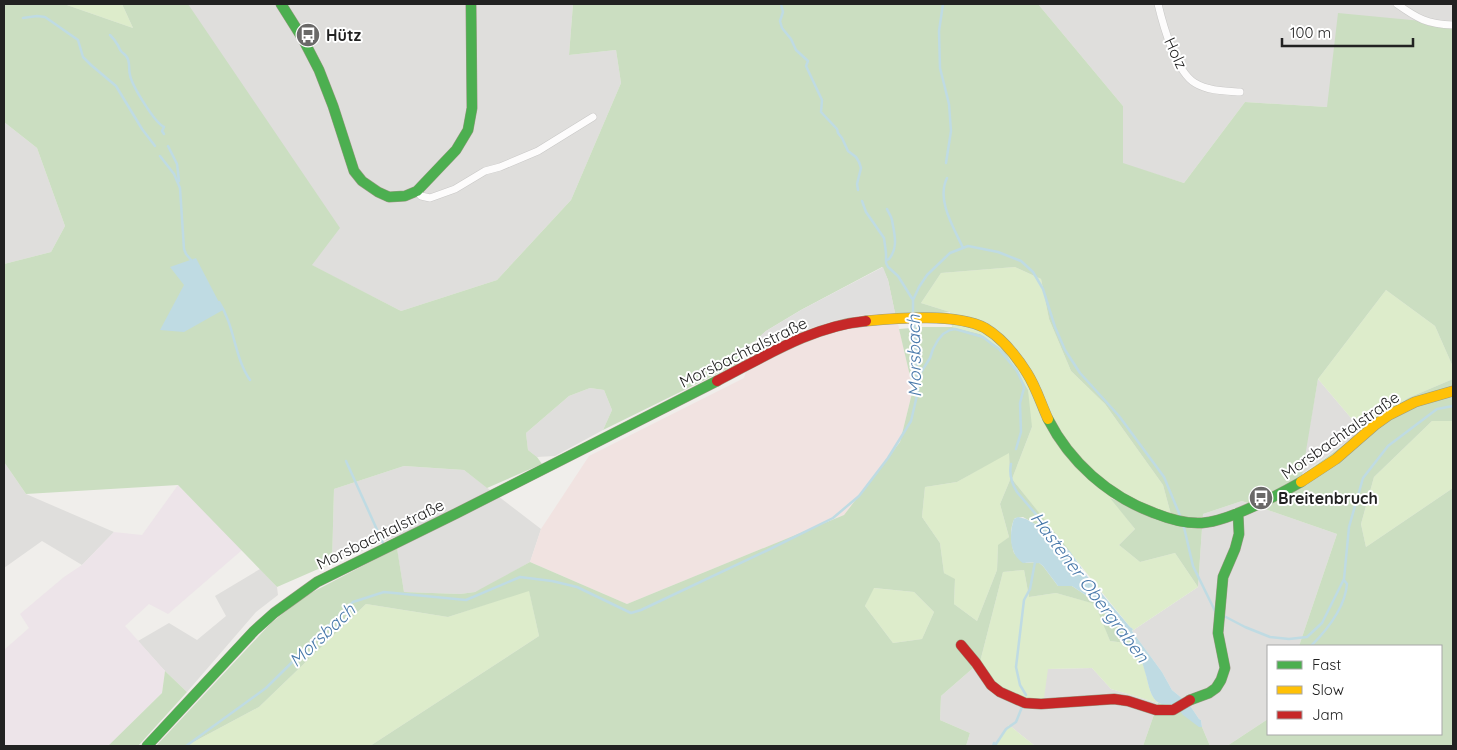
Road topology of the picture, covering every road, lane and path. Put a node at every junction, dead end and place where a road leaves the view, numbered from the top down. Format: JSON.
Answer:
{"nodes":[{"id":1,"x":281,"y":4,"type":"edge"},
{"id":2,"x":471,"y":4,"type":"edge"},
{"id":3,"x":1158,"y":4,"type":"edge"},
{"id":4,"x":1397,"y":4,"type":"edge"},
{"id":5,"x":1453,"y":25,"type":"edge"},
{"id":6,"x":1240,"y":92,"type":"dead end"},
{"id":7,"x":594,"y":117,"type":"dead end"},
{"id":8,"x":417,"y":191,"type":"junction"},
{"id":9,"x":1453,"y":391,"type":"edge"},
{"id":10,"x":1238,"y":513,"type":"junction"},
{"id":11,"x":961,"y":645,"type":"dead end"},
{"id":12,"x":147,"y":746,"type":"edge"}],
"edges":[{"from":1,"to":8,"type":"main road"},
{"from":2,"to":8,"type":"main road"},
{"from":3,"to":6,"type":"street","name":"Holz"},
{"from":4,"to":5,"type":"street"},
{"from":7,"to":8,"type":"street"},
{"from":9,"to":10,"type":"main road","name":"Morsbachtalstraße"},
{"from":10,"to":11,"type":"main road"},
{"from":10,"to":12,"type":"main road","name":"Morsbachtalstraße"}]}
